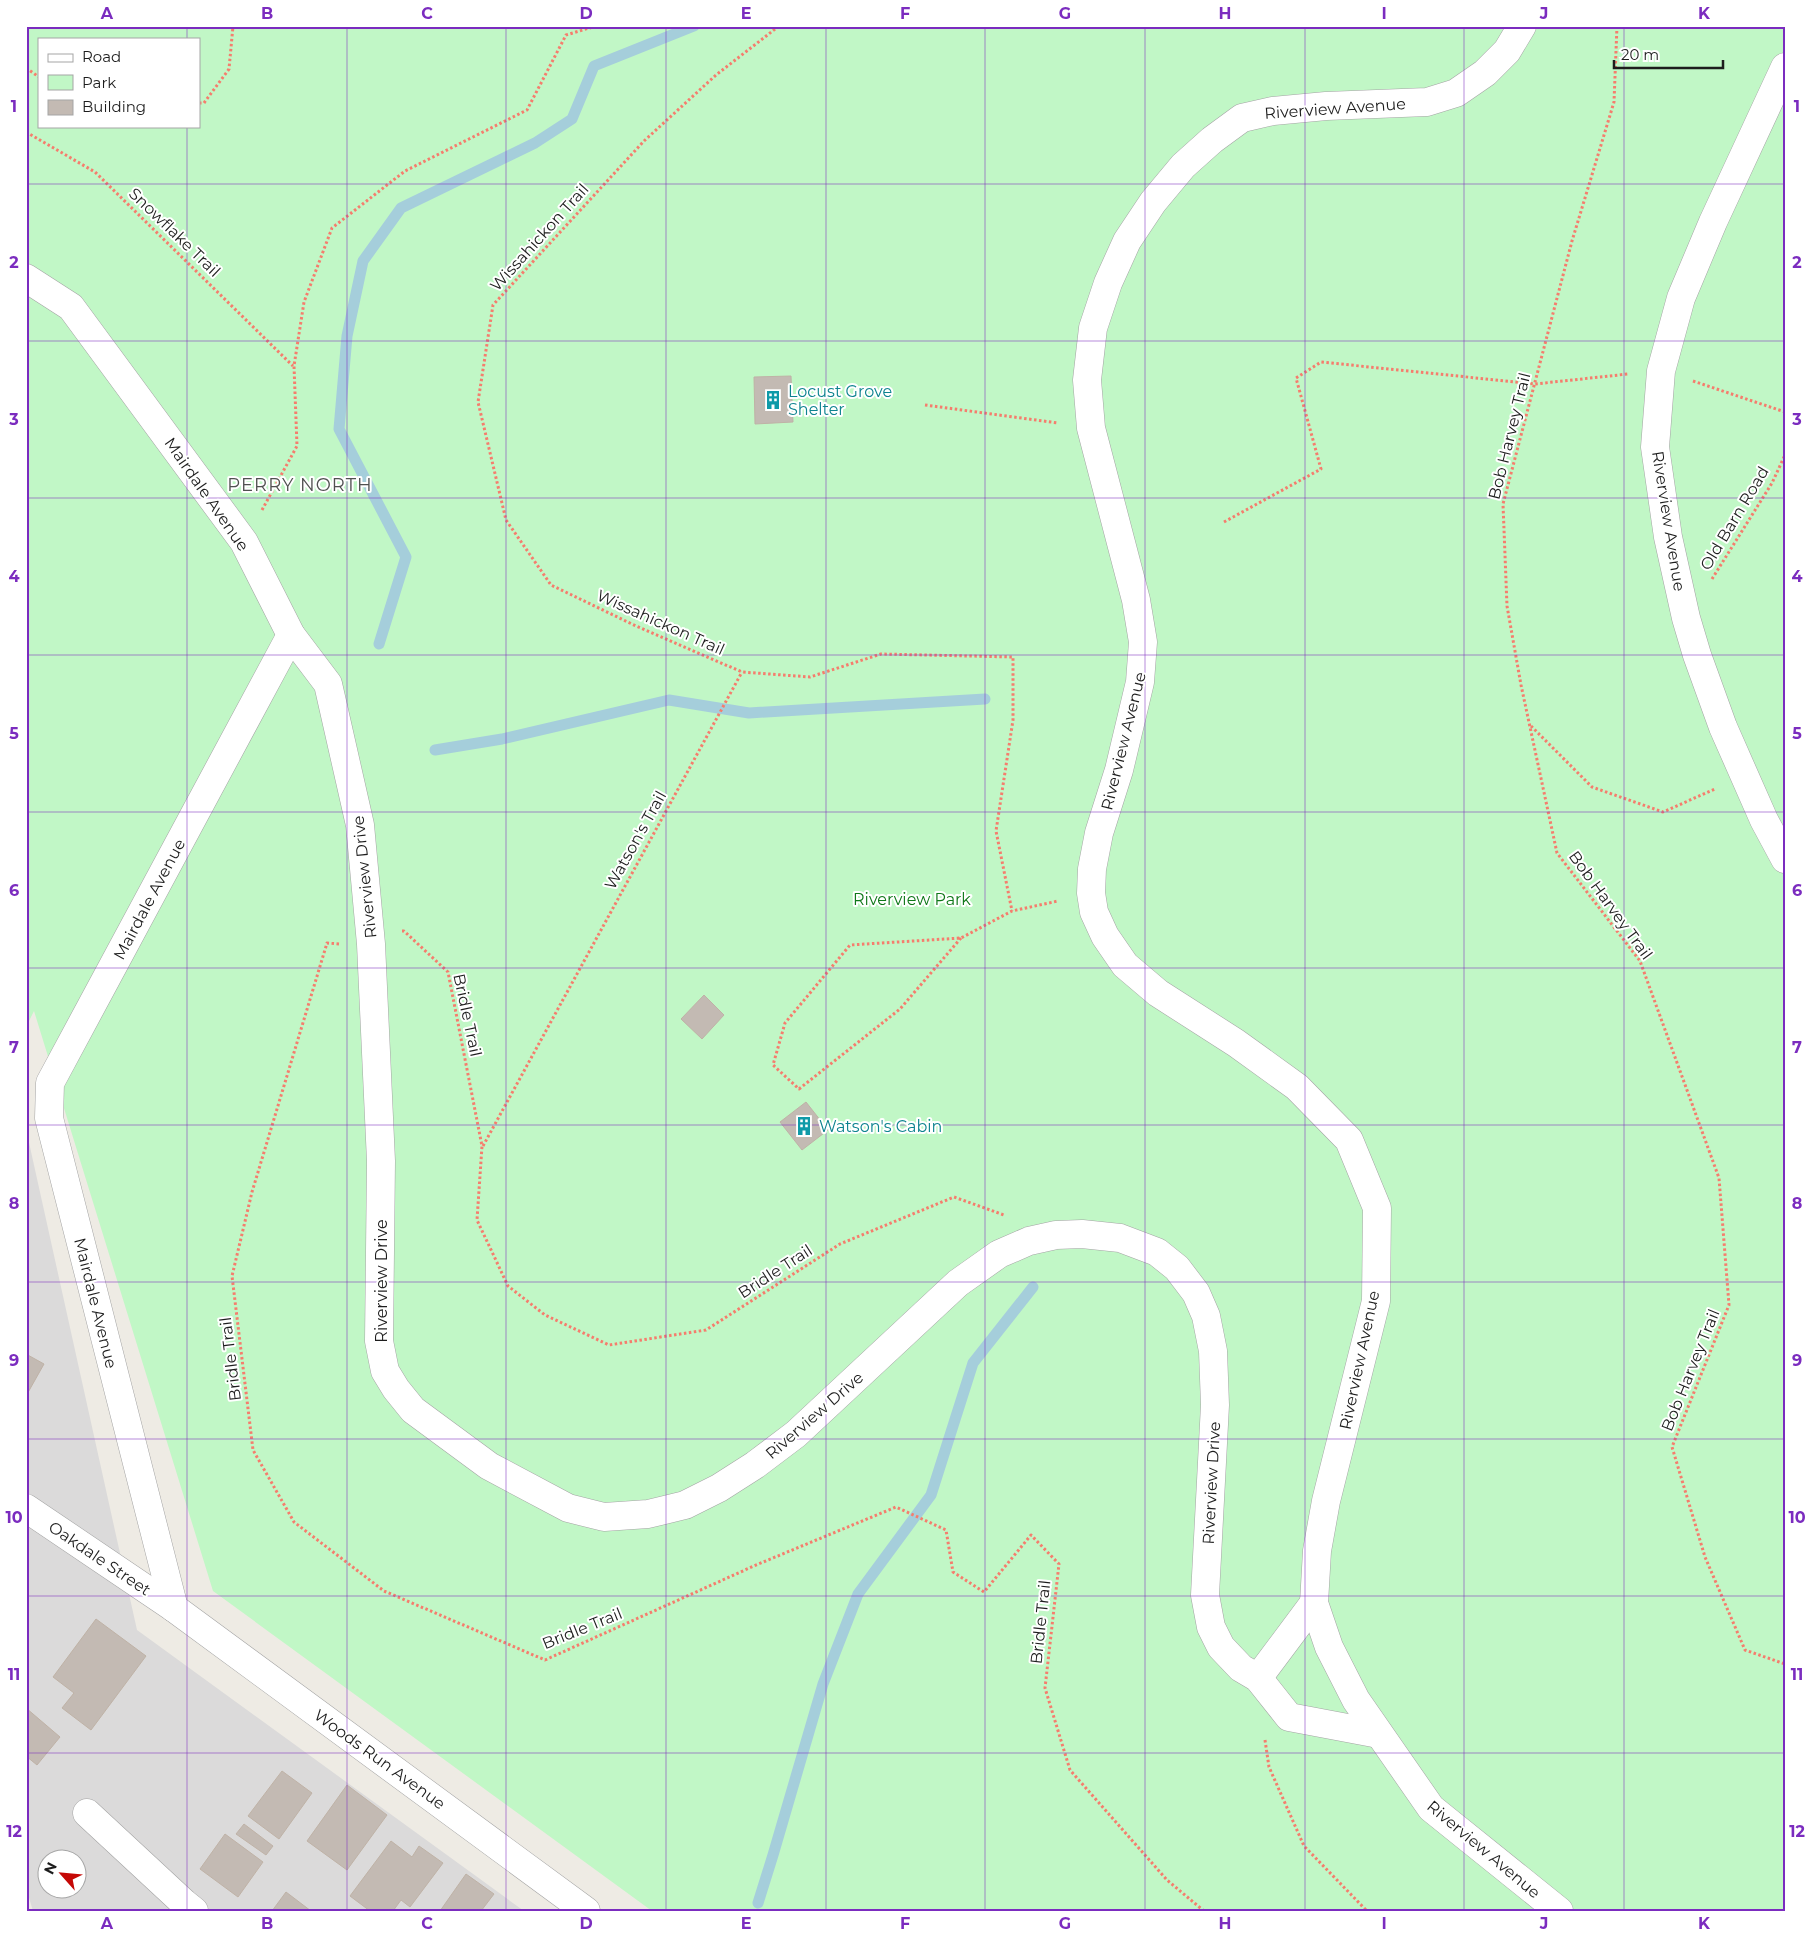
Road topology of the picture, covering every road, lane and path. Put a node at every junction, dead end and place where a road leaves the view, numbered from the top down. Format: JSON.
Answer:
{"nodes":[{"id":1,"x":232,"y":26,"type":"edge"},
{"id":2,"x":596,"y":26,"type":"edge"},
{"id":3,"x":779,"y":26,"type":"edge"},
{"id":4,"x":1522,"y":26,"type":"edge"},
{"id":5,"x":1617,"y":26,"type":"edge"},
{"id":6,"x":1785,"y":67,"type":"edge"},
{"id":7,"x":26,"y":68,"type":"edge"},
{"id":8,"x":38,"y":76,"type":"edge"},
{"id":9,"x":200,"y":103,"type":"edge"},
{"id":10,"x":26,"y":132,"type":"edge"},
{"id":11,"x":26,"y":278,"type":"edge"},
{"id":12,"x":294,"y":366,"type":"junction"},
{"id":13,"x":1661,"y":371,"type":"junction"},
{"id":14,"x":1535,"y":384,"type":"junction"},
{"id":15,"x":925,"y":405,"type":"dead end"},
{"id":16,"x":1785,"y":412,"type":"edge"},
{"id":17,"x":1091,"y":428,"type":"junction"},
{"id":18,"x":1785,"y":455,"type":"edge"},
{"id":19,"x":1224,"y":522,"type":"dead end"},
{"id":20,"x":244,"y":542,"type":"junction"},
{"id":21,"x":1686,"y":618,"type":"junction"},
{"id":22,"x":291,"y":636,"type":"junction"},
{"id":23,"x":742,"y":672,"type":"junction"},
{"id":24,"x":1530,"y":726,"type":"junction"},
{"id":25,"x":1744,"y":775,"type":"junction"},
{"id":26,"x":1785,"y":859,"type":"edge"},
{"id":27,"x":1091,"y":893,"type":"junction"},
{"id":28,"x":1012,"y":911,"type":"junction"},
{"id":29,"x":961,"y":938,"type":"junction"},
{"id":30,"x":371,"y":944,"type":"junction"},
{"id":31,"x":482,"y":1146,"type":"junction"},
{"id":32,"x":1010,"y":1218,"type":"dead end"},
{"id":33,"x":26,"y":1508,"type":"edge"},
{"id":34,"x":1314,"y":1602,"type":"junction"},
{"id":35,"x":174,"y":1608,"type":"junction"},
{"id":36,"x":1785,"y":1664,"type":"edge"},
{"id":37,"x":1258,"y":1678,"type":"junction"},
{"id":38,"x":1379,"y":1734,"type":"junction"},
{"id":39,"x":1265,"y":1738,"type":"dead end"},
{"id":40,"x":87,"y":1813,"type":"dead end"},
{"id":41,"x":194,"y":1911,"type":"edge"},
{"id":42,"x":586,"y":1911,"type":"edge"},
{"id":43,"x":1204,"y":1911,"type":"edge"},
{"id":44,"x":1367,"y":1911,"type":"edge"},
{"id":45,"x":1559,"y":1911,"type":"edge"}],
"edges":[{"from":1,"to":9,"type":"path"},
{"from":2,"to":12,"type":"path"},
{"from":3,"to":23,"type":"path","name":"Wissahickon Trail"},
{"from":4,"to":17,"type":"street","name":"Riverview Avenue"},
{"from":5,"to":14,"type":"path","name":"Bob Harvey Trail"},
{"from":6,"to":13,"type":"street","name":"Riverview Avenue"},
{"from":7,"to":8,"type":"path"},
{"from":10,"to":12,"type":"path","name":"Snowflake Trail"},
{"from":11,"to":20,"type":"street","name":"Mairdale Avenue"},
{"from":12,"to":20,"type":"path"},
{"from":13,"to":14,"type":"path"},
{"from":13,"to":16,"type":"path"},
{"from":13,"to":21,"type":"street","name":"Riverview Avenue"},
{"from":14,"to":19,"type":"path"},
{"from":14,"to":24,"type":"path","name":"Bob Harvey Trail"},
{"from":15,"to":17,"type":"path"},
{"from":17,"to":27,"type":"street","name":"Riverview Avenue"},
{"from":18,"to":21,"type":"path","name":"Old Barn Road"},
{"from":20,"to":22,"type":"street","name":"Mairdale Avenue"},
{"from":21,"to":25,"type":"street","name":"Riverview Avenue"},
{"from":22,"to":30,"type":"street","name":"Riverview Drive"},
{"from":22,"to":35,"type":"street","name":"Mairdale Avenue"},
{"from":23,"to":28,"type":"path"},
{"from":23,"to":31,"type":"path","name":"Watson's Trail"},
{"from":24,"to":25,"type":"path"},
{"from":24,"to":36,"type":"path","name":"Bob Harvey Trail"},
{"from":25,"to":26,"type":"street","name":"Riverview Avenue"},
{"from":27,"to":28,"type":"path"},
{"from":27,"to":34,"type":"street","name":"Riverview Avenue"},
{"from":28,"to":29,"type":"path"},
{"from":29,"to":29,"type":"path"},
{"from":30,"to":31,"type":"path","name":"Bridle Trail"},
{"from":30,"to":37,"type":"street","name":"Riverview Drive"},
{"from":30,"to":43,"type":"path","name":"Bridle Trail"},
{"from":31,"to":32,"type":"path","name":"Bridle Trail"},
{"from":33,"to":35,"type":"street","name":"Oakdale Street"},
{"from":34,"to":37,"type":"street"},
{"from":34,"to":38,"type":"street","name":"Riverview Avenue"},
{"from":35,"to":42,"type":"street","name":"Woods Run Avenue"},
{"from":37,"to":38,"type":"street"},
{"from":38,"to":45,"type":"street","name":"Riverview Avenue"},
{"from":39,"to":44,"type":"path"},
{"from":40,"to":41,"type":"street"}]}
